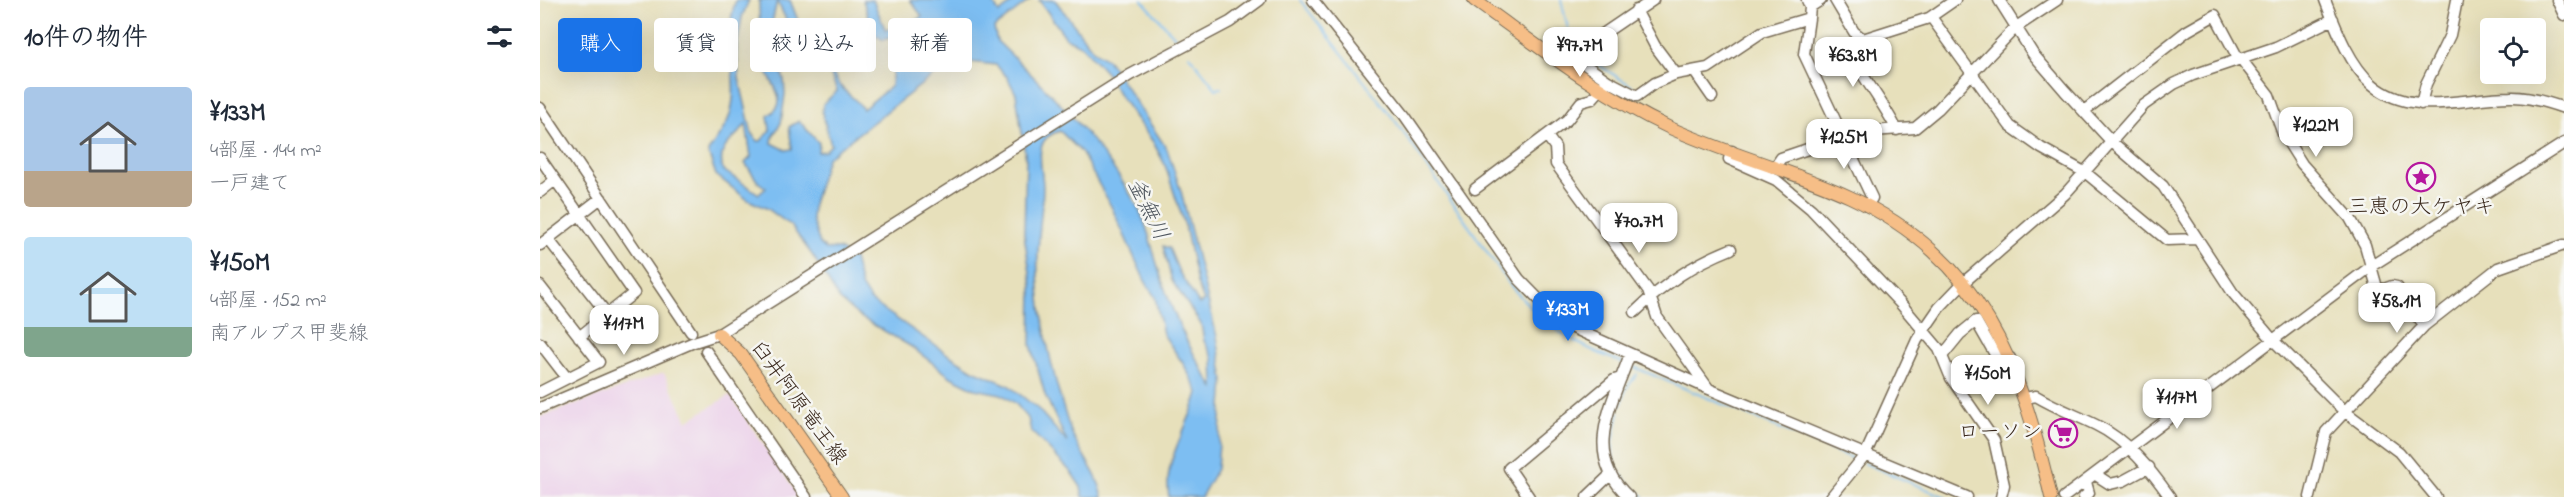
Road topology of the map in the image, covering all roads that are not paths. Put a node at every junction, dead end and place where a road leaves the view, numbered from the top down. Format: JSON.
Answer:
{"nodes":[{"id":1,"x":1260,"y":0,"type":"edge"},
{"id":2,"x":1313,"y":0,"type":"edge"},
{"id":3,"x":1474,"y":0,"type":"edge"},
{"id":4,"x":1653,"y":0,"type":"edge"},
{"id":5,"x":1821,"y":0,"type":"edge"},
{"id":6,"x":1835,"y":0,"type":"edge"},
{"id":7,"x":1955,"y":0,"type":"edge"},
{"id":8,"x":1999,"y":0,"type":"edge"},
{"id":9,"x":2057,"y":0,"type":"edge"},
{"id":10,"x":2325,"y":0,"type":"edge"},
{"id":11,"x":2457,"y":0,"type":"edge"},
{"id":12,"x":2557,"y":0,"type":"edge"},
{"id":13,"x":1809,"y":3,"type":"edge"},
{"id":14,"x":1636,"y":10,"type":"junction"},
{"id":15,"x":2564,"y":15,"type":"edge"},
{"id":16,"x":1931,"y":17,"type":"junction"},
{"id":17,"x":1809,"y":18,"type":"junction"},
{"id":18,"x":2333,"y":19,"type":"junction"},
{"id":19,"x":2015,"y":28,"type":"junction"},
{"id":20,"x":1867,"y":38,"type":"junction"},
{"id":21,"x":2240,"y":60,"type":"junction"},
{"id":22,"x":1694,"y":70,"type":"junction"},
{"id":23,"x":1973,"y":73,"type":"junction"},
{"id":24,"x":1676,"y":74,"type":"junction"},
{"id":25,"x":1604,"y":85,"type":"junction"},
{"id":26,"x":1712,"y":97,"type":"dead end"},
{"id":27,"x":2421,"y":104,"type":"junction"},
{"id":28,"x":540,"y":108,"type":"edge"},
{"id":29,"x":2564,"y":108,"type":"edge"},
{"id":30,"x":2084,"y":111,"type":"junction"},
{"id":31,"x":1897,"y":130,"type":"junction"},
{"id":32,"x":1547,"y":136,"type":"junction"},
{"id":33,"x":1843,"y":136,"type":"junction"},
{"id":34,"x":2112,"y":142,"type":"junction"},
{"id":35,"x":2564,"y":143,"type":"edge"},
{"id":36,"x":1732,"y":151,"type":"junction"},
{"id":37,"x":540,"y":158,"type":"edge"},
{"id":38,"x":1775,"y":167,"type":"junction"},
{"id":39,"x":2086,"y":172,"type":"junction"},
{"id":40,"x":555,"y":180,"type":"junction"},
{"id":41,"x":1475,"y":189,"type":"dead end"},
{"id":42,"x":540,"y":192,"type":"edge"},
{"id":43,"x":601,"y":198,"type":"junction"},
{"id":44,"x":1867,"y":206,"type":"junction"},
{"id":45,"x":580,"y":214,"type":"junction"},
{"id":46,"x":2197,"y":239,"type":"junction"},
{"id":47,"x":544,"y":242,"type":"edge"},
{"id":48,"x":2564,"y":245,"type":"edge"},
{"id":49,"x":1731,"y":249,"type":"dead end"},
{"id":50,"x":2373,"y":265,"type":"junction"},
{"id":51,"x":1963,"y":283,"type":"junction"},
{"id":52,"x":540,"y":286,"type":"edge"},
{"id":53,"x":1651,"y":296,"type":"junction"},
{"id":54,"x":1635,"y":312,"type":"dead end"},
{"id":55,"x":608,"y":315,"type":"junction"},
{"id":56,"x":2424,"y":326,"type":"junction"},
{"id":57,"x":1923,"y":330,"type":"junction"},
{"id":58,"x":691,"y":332,"type":"dead end"},
{"id":59,"x":719,"y":334,"type":"junction"},
{"id":60,"x":579,"y":337,"type":"junction"},
{"id":61,"x":2272,"y":339,"type":"junction"},
{"id":62,"x":540,"y":343,"type":"edge"},
{"id":63,"x":706,"y":351,"type":"dead end"},
{"id":64,"x":1630,"y":354,"type":"junction"},
{"id":65,"x":1942,"y":356,"type":"junction"},
{"id":66,"x":2010,"y":358,"type":"junction"},
{"id":67,"x":567,"y":378,"type":"junction"},
{"id":68,"x":1622,"y":378,"type":"junction"},
{"id":69,"x":1709,"y":389,"type":"junction"},
{"id":70,"x":540,"y":392,"type":"edge"},
{"id":71,"x":2025,"y":398,"type":"junction"},
{"id":72,"x":540,"y":408,"type":"edge"},
{"id":73,"x":2344,"y":411,"type":"junction"},
{"id":74,"x":2128,"y":449,"type":"junction"},
{"id":75,"x":1865,"y":455,"type":"junction"},
{"id":76,"x":2149,"y":467,"type":"junction"},
{"id":77,"x":1610,"y":475,"type":"junction"},
{"id":78,"x":2096,"y":475,"type":"junction"},
{"id":79,"x":2086,"y":482,"type":"junction"},
{"id":80,"x":806,"y":497,"type":"edge"},
{"id":81,"x":842,"y":497,"type":"edge"},
{"id":82,"x":1529,"y":497,"type":"edge"},
{"id":83,"x":1587,"y":497,"type":"edge"},
{"id":84,"x":1629,"y":497,"type":"edge"},
{"id":85,"x":1831,"y":497,"type":"edge"},
{"id":86,"x":1967,"y":497,"type":"edge"},
{"id":87,"x":2001,"y":497,"type":"edge"},
{"id":88,"x":2051,"y":497,"type":"edge"},
{"id":89,"x":2064,"y":497,"type":"edge"},
{"id":90,"x":2084,"y":497,"type":"edge"},
{"id":91,"x":2170,"y":497,"type":"edge"},
{"id":92,"x":2310,"y":497,"type":"edge"},
{"id":93,"x":2436,"y":497,"type":"edge"}],
"edges":[{"from":1,"to":59,"type":"street"},
{"from":2,"to":64,"type":"street"},
{"from":3,"to":25,"type":"main road"},
{"from":4,"to":14,"type":"street"},
{"from":5,"to":13,"type":"street"},
{"from":6,"to":20,"type":"street"},
{"from":7,"to":16,"type":"street"},
{"from":8,"to":19,"type":"street"},
{"from":9,"to":19,"type":"street"},
{"from":10,"to":18,"type":"street"},
{"from":11,"to":27,"type":"street"},
{"from":12,"to":15,"type":"street"},
{"from":13,"to":17,"type":"street"},
{"from":14,"to":24,"type":"street"},
{"from":14,"to":25,"type":"street"},
{"from":16,"to":20,"type":"street"},
{"from":16,"to":23,"type":"street"},
{"from":17,"to":22,"type":"street"},
{"from":17,"to":33,"type":"street"},
{"from":18,"to":21,"type":"street"},
{"from":18,"to":27,"type":"street"},
{"from":19,"to":23,"type":"street"},
{"from":19,"to":30,"type":"street"},
{"from":20,"to":31,"type":"street"},
{"from":21,"to":30,"type":"street"},
{"from":21,"to":34,"type":"street"},
{"from":21,"to":50,"type":"street"},
{"from":22,"to":24,"type":"street"},
{"from":22,"to":26,"type":"street"},
{"from":23,"to":31,"type":"street"},
{"from":23,"to":39,"type":"street"},
{"from":24,"to":25,"type":"street"},
{"from":25,"to":32,"type":"street"},
{"from":25,"to":36,"type":"main road"},
{"from":27,"to":29,"type":"street"},
{"from":28,"to":43,"type":"street"},
{"from":30,"to":34,"type":"street"},
{"from":31,"to":33,"type":"street"},
{"from":32,"to":41,"type":"street"},
{"from":32,"to":53,"type":"street"},
{"from":33,"to":38,"type":"street"},
{"from":33,"to":44,"type":"street"},
{"from":34,"to":39,"type":"street"},
{"from":34,"to":46,"type":"street"},
{"from":35,"to":50,"type":"street"},
{"from":36,"to":38,"type":"main road"},
{"from":36,"to":57,"type":"street"},
{"from":37,"to":40,"type":"street"},
{"from":38,"to":44,"type":"main road"},
{"from":39,"to":46,"type":"street"},
{"from":39,"to":51,"type":"street"},
{"from":40,"to":42,"type":"street"},
{"from":40,"to":45,"type":"street"},
{"from":43,"to":45,"type":"street"},
{"from":43,"to":58,"type":"street"},
{"from":44,"to":51,"type":"main road"},
{"from":45,"to":47,"type":"street"},
{"from":45,"to":55,"type":"street"},
{"from":46,"to":61,"type":"street"},
{"from":47,"to":55,"type":"street"},
{"from":48,"to":56,"type":"street"},
{"from":49,"to":53,"type":"street"},
{"from":50,"to":56,"type":"street"},
{"from":50,"to":61,"type":"street"},
{"from":51,"to":57,"type":"street"},
{"from":51,"to":66,"type":"main road"},
{"from":52,"to":60,"type":"street"},
{"from":53,"to":54,"type":"street"},
{"from":53,"to":69,"type":"street"},
{"from":55,"to":60,"type":"street"},
{"from":56,"to":73,"type":"street"},
{"from":57,"to":65,"type":"street"},
{"from":57,"to":75,"type":"street"},
{"from":59,"to":72,"type":"street"},
{"from":59,"to":81,"type":"main road","name":"臼井阿原竜王線"},
{"from":60,"to":67,"type":"street"},
{"from":61,"to":73,"type":"street"},
{"from":61,"to":74,"type":"street"},
{"from":62,"to":67,"type":"street"},
{"from":63,"to":80,"type":"street"},
{"from":64,"to":68,"type":"street"},
{"from":64,"to":69,"type":"street"},
{"from":65,"to":66,"type":"street"},
{"from":65,"to":87,"type":"street"},
{"from":66,"to":71,"type":"main road"},
{"from":67,"to":70,"type":"street"},
{"from":68,"to":77,"type":"street"},
{"from":68,"to":82,"type":"street"},
{"from":69,"to":75,"type":"street"},
{"from":71,"to":74,"type":"street"},
{"from":71,"to":88,"type":"main road"},
{"from":73,"to":92,"type":"street"},
{"from":73,"to":93,"type":"street"},
{"from":74,"to":76,"type":"street"},
{"from":74,"to":78,"type":"street"},
{"from":75,"to":85,"type":"street"},
{"from":75,"to":86,"type":"street"},
{"from":76,"to":78,"type":"street"},
{"from":76,"to":91,"type":"street"},
{"from":77,"to":83,"type":"street"},
{"from":77,"to":84,"type":"street"},
{"from":78,"to":79,"type":"street"},
{"from":79,"to":89,"type":"street"},
{"from":79,"to":90,"type":"street"}]}
